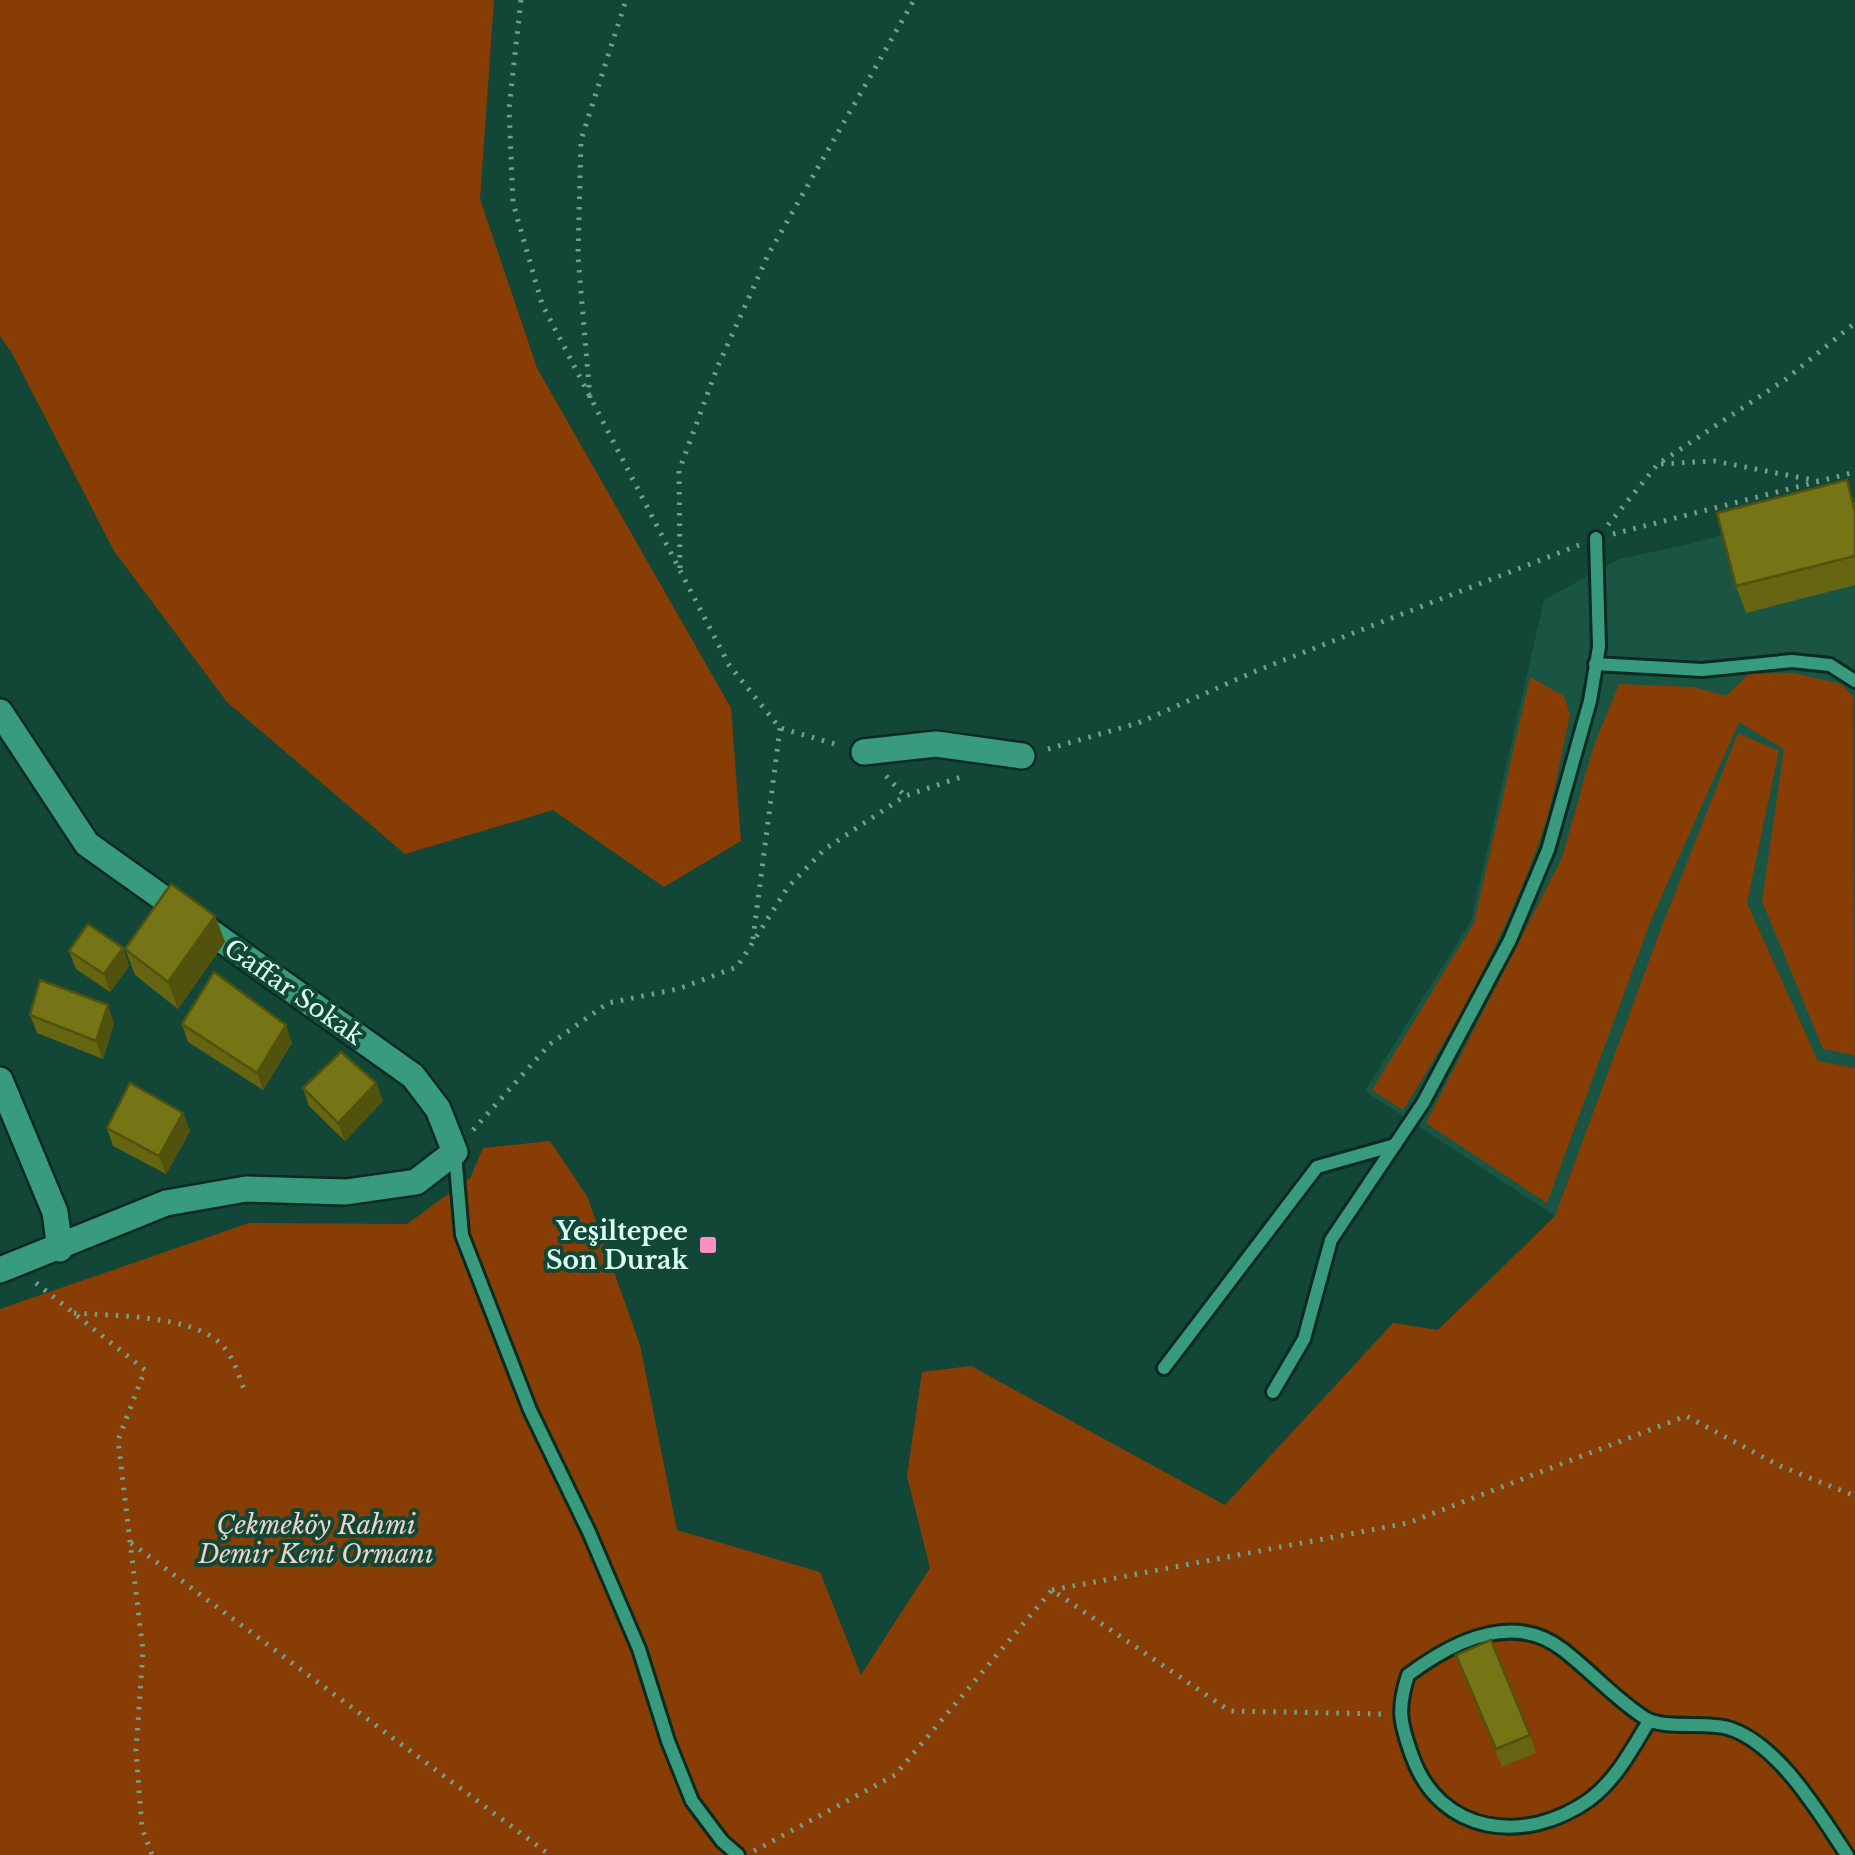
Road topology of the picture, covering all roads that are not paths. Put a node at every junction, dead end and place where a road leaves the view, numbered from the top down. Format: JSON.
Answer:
{"nodes":[{"id":1,"x":1596,"y":538,"type":"road end"},
{"id":2,"x":1595,"y":664,"type":"junction"},
{"id":3,"x":1855,"y":680,"type":"edge"},
{"id":4,"x":0,"y":712,"type":"edge"},
{"id":5,"x":864,"y":752,"type":"road end"},
{"id":6,"x":1022,"y":756,"type":"road end"},
{"id":7,"x":0,"y":1080,"type":"edge"},
{"id":8,"x":1395,"y":1145,"type":"junction"},
{"id":9,"x":455,"y":1152,"type":"junction"},
{"id":10,"x":60,"y":1249,"type":"junction"},
{"id":11,"x":7,"y":1268,"type":"edge"},
{"id":12,"x":1164,"y":1368,"type":"dead end"},
{"id":13,"x":1273,"y":1392,"type":"dead end"},
{"id":14,"x":1649,"y":1722,"type":"junction"},
{"id":15,"x":738,"y":1855,"type":"edge"},
{"id":16,"x":1848,"y":1855,"type":"edge"}],
"edges":[{"from":1,"to":2,"type":"lane"},
{"from":2,"to":3,"type":"lane"},
{"from":2,"to":8,"type":"lane"},
{"from":4,"to":9,"type":"street","name":"Gaffar Sokak"},
{"from":5,"to":6,"type":"street"},
{"from":7,"to":10,"type":"street"},
{"from":8,"to":12,"type":"lane"},
{"from":8,"to":13,"type":"lane"},
{"from":9,"to":10,"type":"street"},
{"from":9,"to":15,"type":"lane"},
{"from":10,"to":11,"type":"street"},
{"from":14,"to":14,"type":"lane"},
{"from":14,"to":16,"type":"lane"}]}
